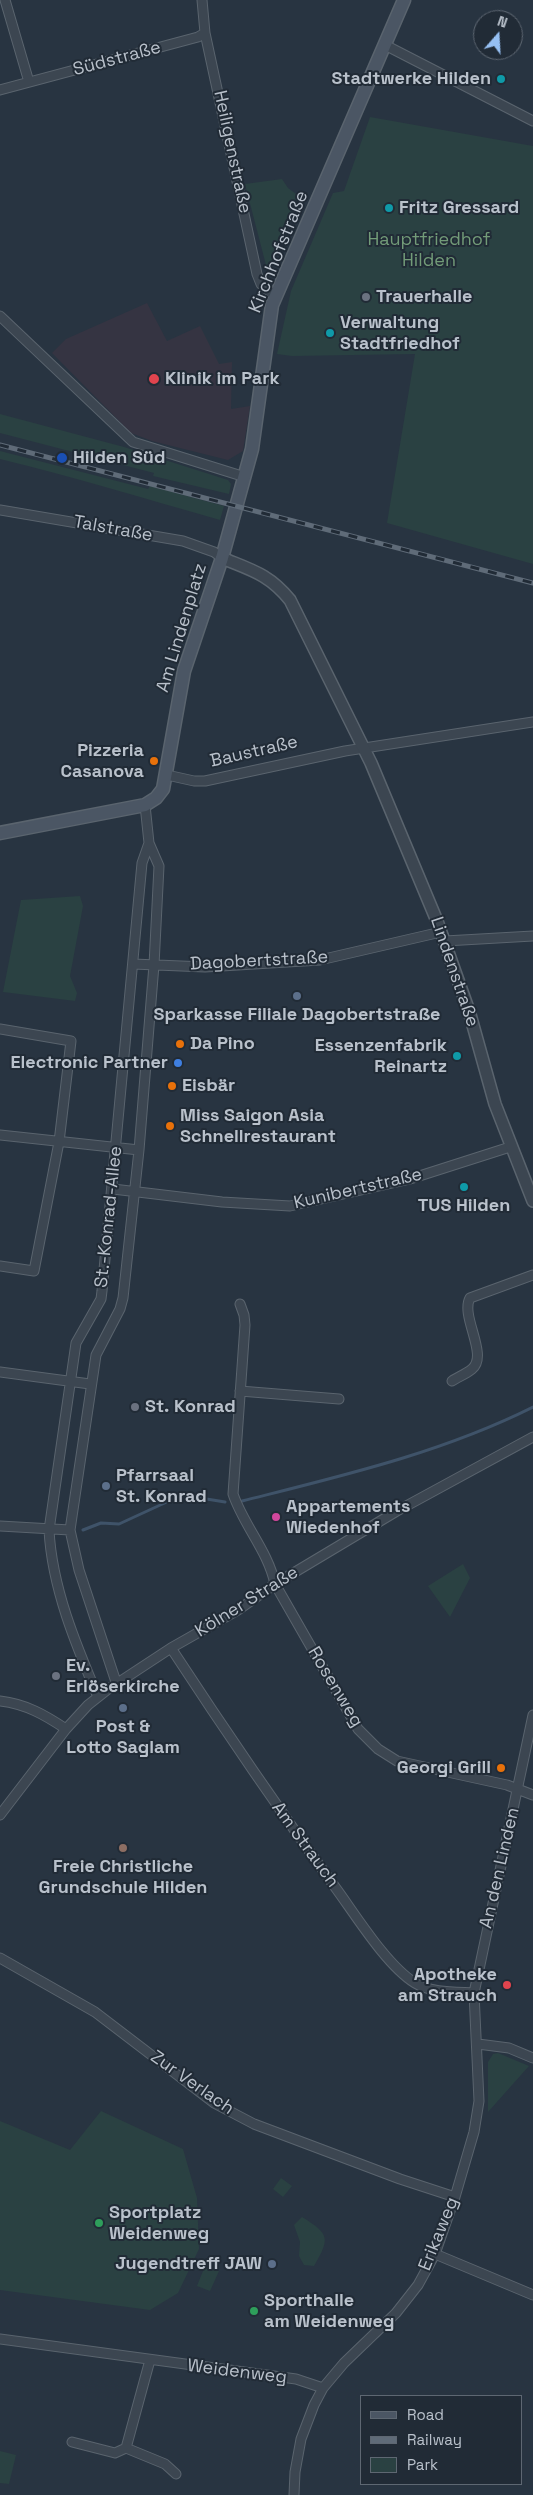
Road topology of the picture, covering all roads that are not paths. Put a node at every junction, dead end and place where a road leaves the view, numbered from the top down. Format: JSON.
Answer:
{"nodes":[{"id":1,"x":5,"y":0,"type":"edge"},
{"id":2,"x":202,"y":0,"type":"edge"},
{"id":3,"x":404,"y":0,"type":"edge"},
{"id":4,"x":205,"y":33,"type":"junction"},
{"id":5,"x":385,"y":45,"type":"junction"},
{"id":6,"x":29,"y":82,"type":"junction"},
{"id":7,"x":0,"y":90,"type":"edge"},
{"id":8,"x":533,"y":121,"type":"edge"},
{"id":9,"x":276,"y":297,"type":"junction"},
{"id":10,"x":0,"y":316,"type":"edge"},
{"id":11,"x":245,"y":477,"type":"junction"},
{"id":12,"x":0,"y":510,"type":"edge"},
{"id":13,"x":222,"y":558,"type":"junction"},
{"id":14,"x":533,"y":722,"type":"edge"},
{"id":15,"x":363,"y":748,"type":"junction"},
{"id":16,"x":166,"y":774,"type":"junction"},
{"id":17,"x":144,"y":805,"type":"junction"},
{"id":18,"x":0,"y":833,"type":"edge"},
{"id":19,"x":149,"y":843,"type":"junction"},
{"id":20,"x":533,"y":936,"type":"edge"},
{"id":21,"x":443,"y":937,"type":"junction"},
{"id":22,"x":133,"y":964,"type":"junction"},
{"id":23,"x":154,"y":965,"type":"junction"},
{"id":24,"x":0,"y":1029,"type":"edge"},
{"id":25,"x":0,"y":1134,"type":"edge"},
{"id":26,"x":59,"y":1142,"type":"junction"},
{"id":27,"x":510,"y":1147,"type":"junction"},
{"id":28,"x":116,"y":1148,"type":"junction"},
{"id":29,"x":139,"y":1150,"type":"junction"},
{"id":30,"x":112,"y":1189,"type":"junction"},
{"id":31,"x":134,"y":1193,"type":"junction"},
{"id":32,"x":533,"y":1201,"type":"edge"},
{"id":33,"x":0,"y":1266,"type":"edge"},
{"id":34,"x":533,"y":1275,"type":"edge"},
{"id":35,"x":240,"y":1304,"type":"dead end"},
{"id":36,"x":0,"y":1372,"type":"edge"},
{"id":37,"x":69,"y":1380,"type":"junction"},
{"id":38,"x":452,"y":1381,"type":"dead end"},
{"id":39,"x":90,"y":1384,"type":"junction"},
{"id":40,"x":240,"y":1391,"type":"junction"},
{"id":41,"x":339,"y":1399,"type":"dead end"},
{"id":42,"x":533,"y":1437,"type":"edge"},
{"id":43,"x":0,"y":1526,"type":"edge"},
{"id":44,"x":49,"y":1530,"type":"junction"},
{"id":45,"x":70,"y":1530,"type":"junction"},
{"id":46,"x":275,"y":1584,"type":"junction"},
{"id":47,"x":170,"y":1648,"type":"junction"},
{"id":48,"x":117,"y":1685,"type":"junction"},
{"id":49,"x":98,"y":1698,"type":"junction"},
{"id":50,"x":0,"y":1701,"type":"edge"},
{"id":51,"x":533,"y":1715,"type":"edge"},
{"id":52,"x":66,"y":1729,"type":"junction"},
{"id":53,"x":518,"y":1789,"type":"junction"},
{"id":54,"x":533,"y":1795,"type":"edge"},
{"id":55,"x":0,"y":1815,"type":"edge"},
{"id":56,"x":0,"y":1958,"type":"edge"},
{"id":57,"x":474,"y":1993,"type":"junction"},
{"id":58,"x":478,"y":2044,"type":"junction"},
{"id":59,"x":533,"y":2058,"type":"edge"},
{"id":60,"x":455,"y":2197,"type":"junction"},
{"id":61,"x":435,"y":2254,"type":"junction"},
{"id":62,"x":533,"y":2296,"type":"edge"},
{"id":63,"x":0,"y":2339,"type":"edge"},
{"id":64,"x":150,"y":2360,"type":"junction"},
{"id":65,"x":323,"y":2388,"type":"junction"},
{"id":66,"x":72,"y":2442,"type":"dead end"},
{"id":67,"x":126,"y":2448,"type":"junction"},
{"id":68,"x":176,"y":2474,"type":"dead end"},
{"id":69,"x":294,"y":2495,"type":"edge"}],
"edges":[{"from":1,"to":6,"type":"street"},
{"from":2,"to":4,"type":"street","name":"Heiligenstraße"},
{"from":3,"to":5,"type":"main road","name":"Kirchhofstraße"},
{"from":4,"to":6,"type":"street","name":"Südstraße"},
{"from":4,"to":9,"type":"street","name":"Heiligenstraße"},
{"from":5,"to":8,"type":"street"},
{"from":5,"to":9,"type":"main road","name":"Kirchhofstraße"},
{"from":6,"to":7,"type":"street","name":"Südstraße"},
{"from":9,"to":11,"type":"main road","name":"Kirchhofstraße"},
{"from":10,"to":11,"type":"street"},
{"from":11,"to":13,"type":"main road","name":"Kirchhofstraße"},
{"from":12,"to":13,"type":"street","name":"Talstraße"},
{"from":13,"to":15,"type":"street","name":"Am Lindenplatz"},
{"from":13,"to":16,"type":"main road","name":"Am Lindenplatz"},
{"from":14,"to":15,"type":"street","name":"Baustraße"},
{"from":15,"to":16,"type":"street","name":"Baustraße"},
{"from":15,"to":21,"type":"street","name":"Lindenstraße"},
{"from":16,"to":17,"type":"main road"},
{"from":17,"to":18,"type":"main road"},
{"from":17,"to":19,"type":"street","name":"St.-Konrad-Allee"},
{"from":19,"to":22,"type":"street","name":"St.-Konrad-Allee"},
{"from":19,"to":23,"type":"street","name":"St.-Konrad-Allee"},
{"from":20,"to":21,"type":"street","name":"Dagobertstraße"},
{"from":21,"to":23,"type":"street","name":"Dagobertstraße"},
{"from":21,"to":27,"type":"street","name":"Lindenstraße"},
{"from":22,"to":23,"type":"street","name":"Dagobertstraße"},
{"from":22,"to":28,"type":"street","name":"St.-Konrad-Allee"},
{"from":23,"to":29,"type":"street","name":"St.-Konrad-Allee"},
{"from":24,"to":26,"type":"street"},
{"from":25,"to":26,"type":"street"},
{"from":26,"to":28,"type":"street"},
{"from":26,"to":33,"type":"street"},
{"from":27,"to":31,"type":"street","name":"Kunibertstraße"},
{"from":27,"to":32,"type":"street","name":"Lindenstraße"},
{"from":28,"to":29,"type":"street"},
{"from":28,"to":30,"type":"street","name":"St.-Konrad-Allee"},
{"from":29,"to":31,"type":"street","name":"St.-Konrad-Allee"},
{"from":30,"to":31,"type":"street","name":"Kunibertstraße"},
{"from":30,"to":37,"type":"street","name":"St.-Konrad-Allee"},
{"from":31,"to":39,"type":"street","name":"St.-Konrad-Allee"},
{"from":34,"to":38,"type":"street"},
{"from":35,"to":40,"type":"street","name":"Rosenweg"},
{"from":36,"to":37,"type":"street"},
{"from":37,"to":39,"type":"street"},
{"from":37,"to":44,"type":"street","name":"St.-Konrad-Allee"},
{"from":39,"to":45,"type":"street","name":"St.-Konrad-Allee"},
{"from":40,"to":41,"type":"street"},
{"from":40,"to":46,"type":"street","name":"Rosenweg"},
{"from":42,"to":46,"type":"street","name":"Kölner Straße"},
{"from":43,"to":44,"type":"street"},
{"from":44,"to":45,"type":"street"},
{"from":44,"to":49,"type":"street","name":"St.-Konrad-Allee"},
{"from":45,"to":48,"type":"street","name":"St.-Konrad-Allee"},
{"from":46,"to":47,"type":"street","name":"Kölner Straße"},
{"from":46,"to":53,"type":"street","name":"Rosenweg"},
{"from":47,"to":48,"type":"street","name":"Kölner Straße"},
{"from":47,"to":57,"type":"street","name":"Am Strauch"},
{"from":48,"to":49,"type":"street","name":"Kölner Straße"},
{"from":49,"to":52,"type":"street","name":"Kölner Straße"},
{"from":50,"to":52,"type":"street"},
{"from":51,"to":53,"type":"street","name":"An den Linden"},
{"from":52,"to":55,"type":"street","name":"Kölner Straße"},
{"from":53,"to":54,"type":"street","name":"Rosenweg"},
{"from":53,"to":57,"type":"street","name":"An den Linden"},
{"from":56,"to":60,"type":"street","name":"Zur Verlach"},
{"from":57,"to":58,"type":"street","name":"Erikaweg"},
{"from":58,"to":59,"type":"street"},
{"from":58,"to":60,"type":"street","name":"Erikaweg"},
{"from":60,"to":61,"type":"street","name":"Erikaweg"},
{"from":61,"to":62,"type":"street"},
{"from":61,"to":65,"type":"street","name":"Erikaweg"},
{"from":63,"to":64,"type":"street","name":"Weidenweg"},
{"from":64,"to":65,"type":"street","name":"Weidenweg"},
{"from":64,"to":67,"type":"street"},
{"from":65,"to":69,"type":"street","name":"Erikaweg"},
{"from":66,"to":67,"type":"street"},
{"from":67,"to":68,"type":"street"}]}
